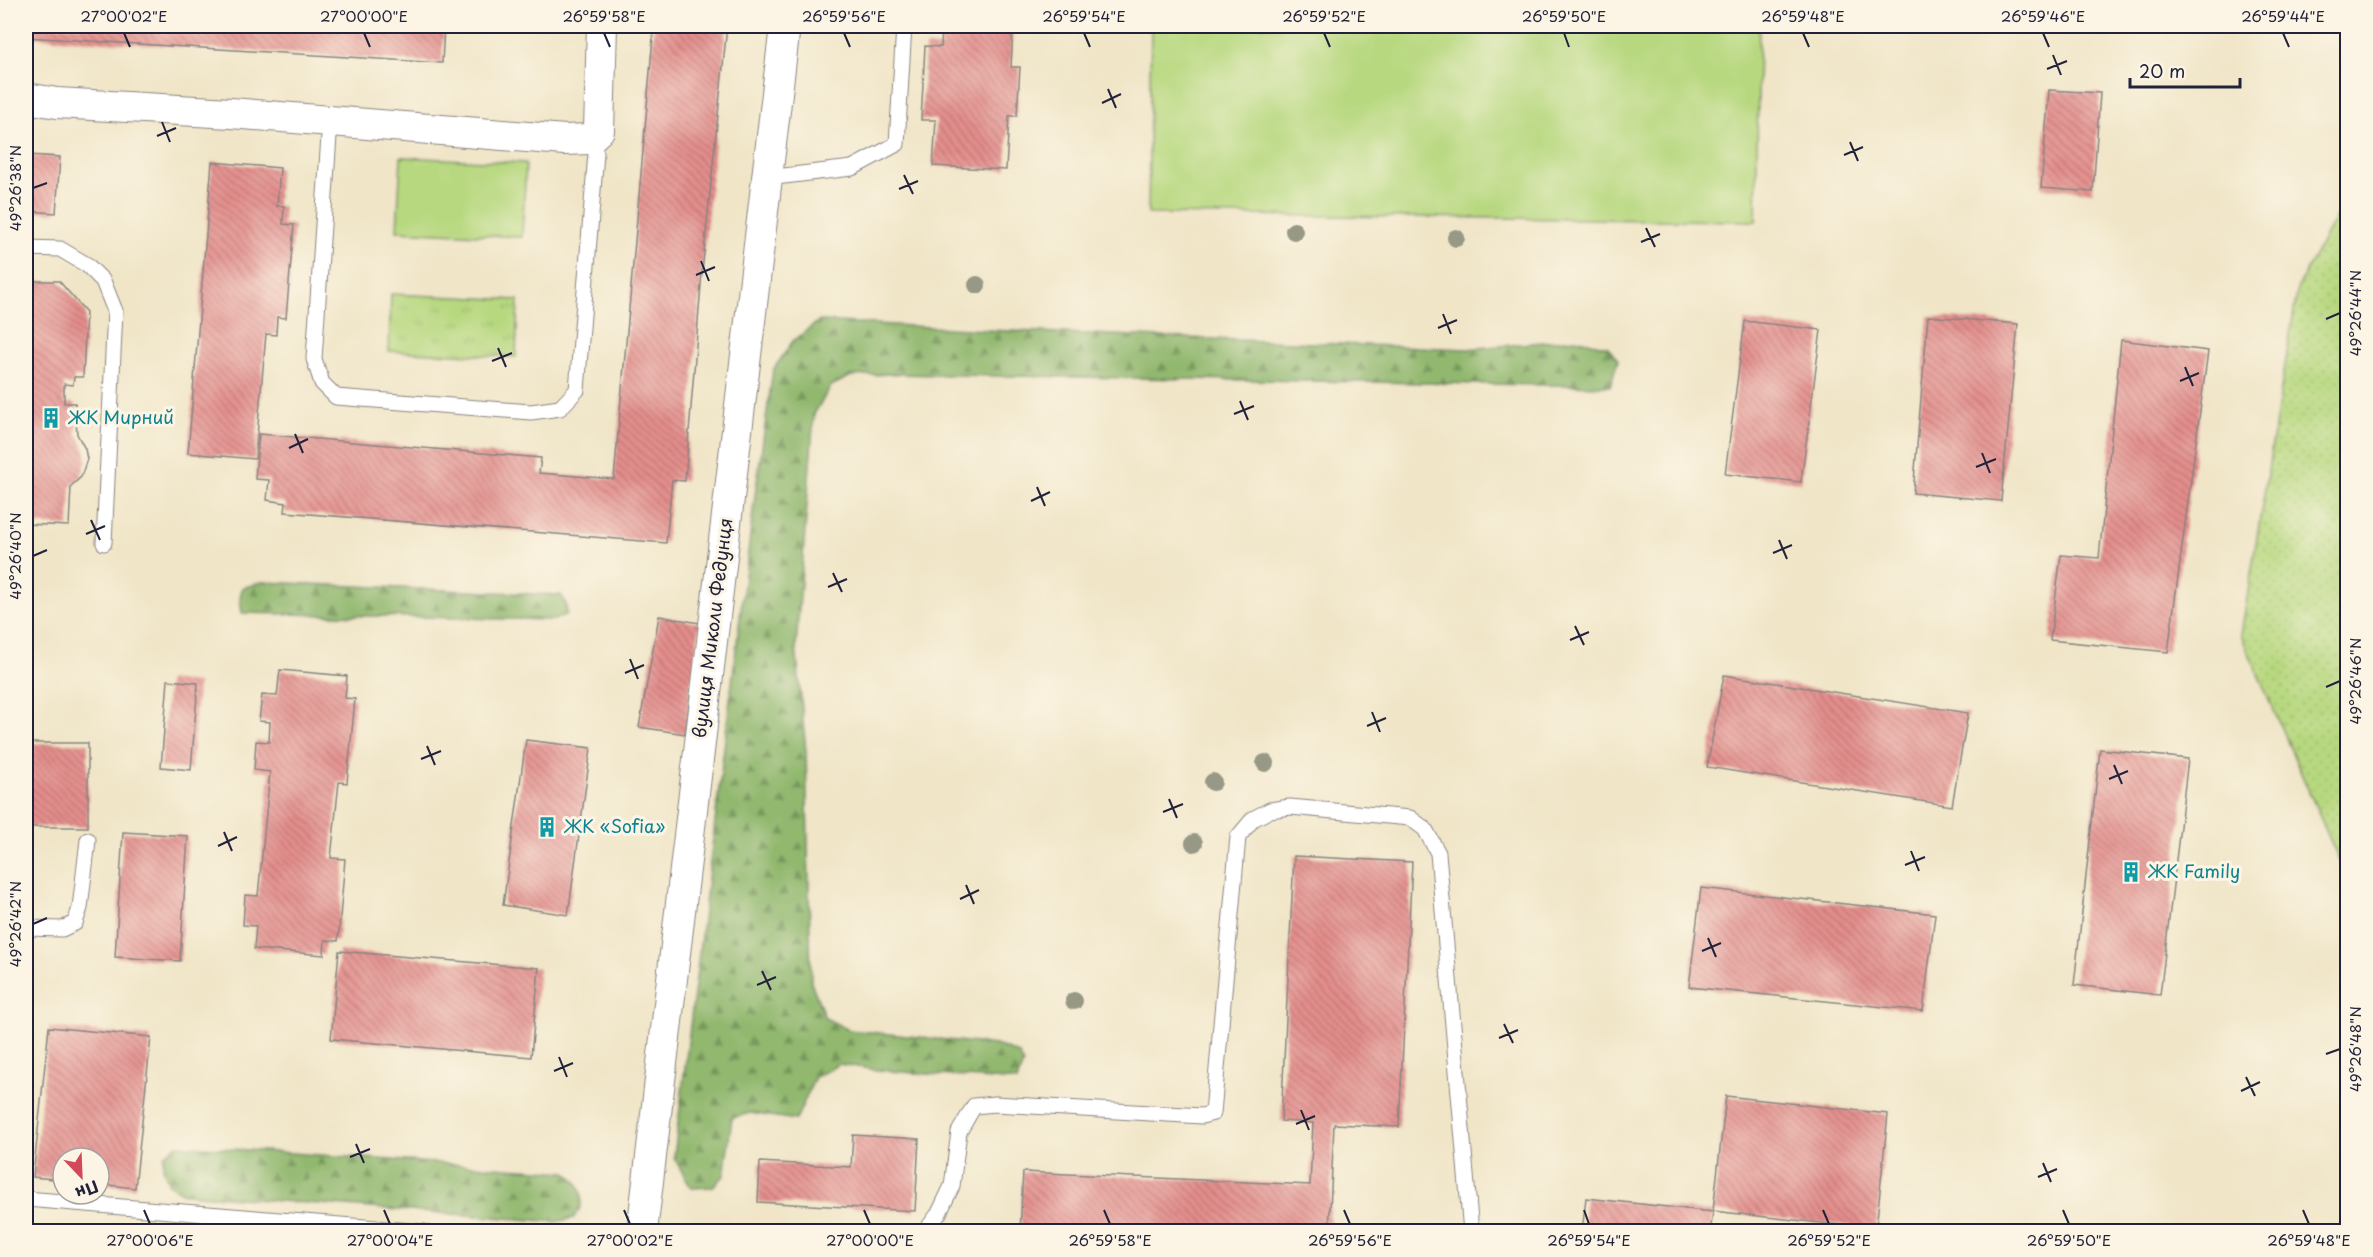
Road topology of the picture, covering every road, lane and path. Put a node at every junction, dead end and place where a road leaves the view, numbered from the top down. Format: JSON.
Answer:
{"nodes":[{"id":1,"x":602,"y":26,"type":"edge"},
{"id":2,"x":785,"y":26,"type":"edge"},
{"id":3,"x":904,"y":26,"type":"edge"},
{"id":4,"x":26,"y":98,"type":"edge"},
{"id":5,"x":330,"y":121,"type":"junction"},
{"id":6,"x":595,"y":141,"type":"junction"},
{"id":7,"x":767,"y":178,"type":"junction"},
{"id":8,"x":26,"y":248,"type":"edge"},
{"id":9,"x":104,"y":543,"type":"dead end"},
{"id":10,"x":88,"y":840,"type":"dead end"},
{"id":11,"x":26,"y":928,"type":"edge"},
{"id":12,"x":26,"y":1198,"type":"edge"},
{"id":13,"x":425,"y":1232,"type":"edge"},
{"id":14,"x":642,"y":1232,"type":"edge"},
{"id":15,"x":925,"y":1232,"type":"edge"},
{"id":16,"x":1471,"y":1232,"type":"edge"}],
"edges":[{"from":1,"to":6,"type":"street"},
{"from":2,"to":7,"type":"street","name":"вулиця Миколи Федунця"},
{"from":3,"to":7,"type":"lane"},
{"from":4,"to":5,"type":"street"},
{"from":5,"to":6,"type":"street"},
{"from":5,"to":6,"type":"lane"},
{"from":7,"to":14,"type":"street","name":"вулиця Миколи Федунця"},
{"from":8,"to":9,"type":"lane"},
{"from":10,"to":11,"type":"lane"},
{"from":12,"to":13,"type":"lane"},
{"from":15,"to":16,"type":"lane"}]}
